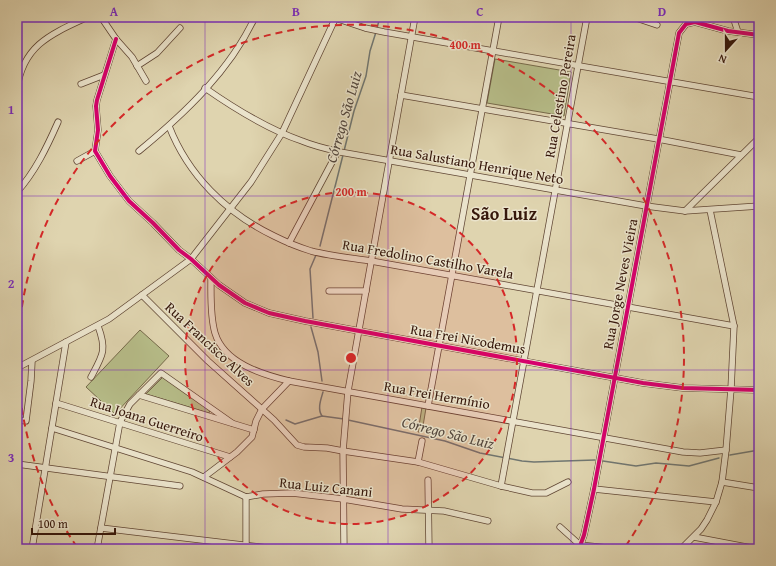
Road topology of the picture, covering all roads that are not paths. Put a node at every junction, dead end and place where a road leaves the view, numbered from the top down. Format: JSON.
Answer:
{"nodes":[{"id":1,"x":88,"y":17,"type":"edge"},
{"id":2,"x":101,"y":17,"type":"edge"},
{"id":3,"x":255,"y":17,"type":"edge"},
{"id":4,"x":335,"y":17,"type":"edge"},
{"id":5,"x":415,"y":17,"type":"edge"},
{"id":6,"x":499,"y":17,"type":"edge"},
{"id":7,"x":587,"y":17,"type":"edge"},
{"id":8,"x":633,"y":17,"type":"edge"},
{"id":9,"x":734,"y":17,"type":"edge"},
{"id":10,"x":657,"y":25,"type":"dead end"},
{"id":11,"x":180,"y":28,"type":"dead end"},
{"id":12,"x":738,"y":32,"type":"junction"},
{"id":13,"x":759,"y":35,"type":"edge"},
{"id":14,"x":412,"y":37,"type":"junction"},
{"id":15,"x":116,"y":39,"type":"junction"},
{"id":16,"x":493,"y":51,"type":"junction"},
{"id":17,"x":137,"y":66,"type":"junction"},
{"id":18,"x":578,"y":66,"type":"junction"},
{"id":19,"x":104,"y":75,"type":"junction"},
{"id":20,"x":146,"y":81,"type":"dead end"},
{"id":21,"x":669,"y":81,"type":"junction"},
{"id":22,"x":81,"y":84,"type":"dead end"},
{"id":23,"x":205,"y":88,"type":"junction"},
{"id":24,"x":17,"y":89,"type":"edge"},
{"id":25,"x":401,"y":95,"type":"junction"},
{"id":26,"x":759,"y":97,"type":"edge"},
{"id":27,"x":482,"y":110,"type":"junction"},
{"id":28,"x":58,"y":122,"type":"dead end"},
{"id":29,"x":568,"y":124,"type":"junction"},
{"id":30,"x":169,"y":126,"type":"junction"},
{"id":31,"x":282,"y":133,"type":"junction"},
{"id":32,"x":759,"y":138,"type":"edge"},
{"id":33,"x":658,"y":139,"type":"junction"},
{"id":34,"x":95,"y":151,"type":"junction"},
{"id":35,"x":139,"y":151,"type":"dead end"},
{"id":36,"x":339,"y":152,"type":"junction"},
{"id":37,"x":741,"y":155,"type":"junction"},
{"id":38,"x":77,"y":161,"type":"dead end"},
{"id":39,"x":389,"y":161,"type":"junction"},
{"id":40,"x":470,"y":175,"type":"junction"},
{"id":41,"x":555,"y":190,"type":"junction"},
{"id":42,"x":17,"y":192,"type":"edge"},
{"id":43,"x":646,"y":206,"type":"junction"},
{"id":44,"x":759,"y":206,"type":"edge"},
{"id":45,"x":230,"y":209,"type":"junction"},
{"id":46,"x":710,"y":210,"type":"junction"},
{"id":47,"x":685,"y":211,"type":"junction"},
{"id":48,"x":289,"y":243,"type":"junction"},
{"id":49,"x":191,"y":258,"type":"junction"},
{"id":50,"x":371,"y":261,"type":"junction"},
{"id":51,"x":452,"y":275,"type":"junction"},
{"id":52,"x":211,"y":278,"type":"junction"},
{"id":53,"x":366,"y":290,"type":"junction"},
{"id":54,"x":329,"y":291,"type":"dead end"},
{"id":55,"x":537,"y":291,"type":"junction"},
{"id":56,"x":142,"y":295,"type":"junction"},
{"id":57,"x":627,"y":307,"type":"junction"},
{"id":58,"x":98,"y":326,"type":"junction"},
{"id":59,"x":734,"y":326,"type":"junction"},
{"id":60,"x":359,"y":331,"type":"junction"},
{"id":61,"x":66,"y":342,"type":"junction"},
{"id":62,"x":440,"y":345,"type":"junction"},
{"id":63,"x":32,"y":360,"type":"junction"},
{"id":64,"x":524,"y":361,"type":"junction"},
{"id":65,"x":17,"y":368,"type":"edge"},
{"id":66,"x":91,"y":377,"type":"dead end"},
{"id":67,"x":614,"y":377,"type":"junction"},
{"id":68,"x":289,"y":381,"type":"junction"},
{"id":69,"x":731,"y":389,"type":"junction"},
{"id":70,"x":759,"y":390,"type":"edge"},
{"id":71,"x":348,"y":391,"type":"junction"},
{"id":72,"x":139,"y":395,"type":"junction"},
{"id":73,"x":56,"y":402,"type":"junction"},
{"id":74,"x":428,"y":406,"type":"junction"},
{"id":75,"x":262,"y":409,"type":"junction"},
{"id":76,"x":17,"y":420,"type":"edge"},
{"id":77,"x":120,"y":422,"type":"junction"},
{"id":78,"x":513,"y":422,"type":"junction"},
{"id":79,"x":232,"y":424,"type":"junction"},
{"id":80,"x":52,"y":428,"type":"junction"},
{"id":81,"x":254,"y":430,"type":"junction"},
{"id":82,"x":603,"y":438,"type":"junction"},
{"id":83,"x":422,"y":441,"type":"dead end"},
{"id":84,"x":115,"y":448,"type":"junction"},
{"id":85,"x":726,"y":450,"type":"junction"},
{"id":86,"x":343,"y":451,"type":"junction"},
{"id":87,"x":230,"y":457,"type":"junction"},
{"id":88,"x":418,"y":462,"type":"junction"},
{"id":89,"x":17,"y":464,"type":"edge"},
{"id":90,"x":46,"y":467,"type":"junction"},
{"id":91,"x":110,"y":475,"type":"junction"},
{"id":92,"x":204,"y":477,"type":"junction"},
{"id":93,"x":428,"y":480,"type":"dead end"},
{"id":94,"x":568,"y":482,"type":"dead end"},
{"id":95,"x":722,"y":482,"type":"junction"},
{"id":96,"x":180,"y":486,"type":"dead end"},
{"id":97,"x":501,"y":486,"type":"junction"},
{"id":98,"x":759,"y":488,"type":"edge"},
{"id":99,"x":594,"y":489,"type":"junction"},
{"id":100,"x":246,"y":497,"type":"junction"},
{"id":101,"x":343,"y":498,"type":"junction"},
{"id":102,"x":716,"y":502,"type":"junction"},
{"id":103,"x":429,"y":509,"type":"junction"},
{"id":104,"x":488,"y":521,"type":"dead end"},
{"id":105,"x":560,"y":527,"type":"dead end"},
{"id":106,"x":101,"y":528,"type":"junction"},
{"id":107,"x":694,"y":537,"type":"junction"},
{"id":108,"x":246,"y":547,"type":"edge"},
{"id":109,"x":579,"y":547,"type":"edge"},
{"id":110,"x":32,"y":549,"type":"edge"},
{"id":111,"x":97,"y":549,"type":"edge"},
{"id":112,"x":277,"y":549,"type":"edge"},
{"id":113,"x":344,"y":549,"type":"edge"},
{"id":114,"x":429,"y":549,"type":"edge"},
{"id":115,"x":618,"y":549,"type":"edge"},
{"id":116,"x":681,"y":549,"type":"edge"},
{"id":117,"x":757,"y":549,"type":"edge"}],
"edges":[{"from":1,"to":24,"type":"street"},
{"from":2,"to":15,"type":"street"},
{"from":3,"to":23,"type":"street"},
{"from":4,"to":14,"type":"street"},
{"from":4,"to":31,"type":"street"},
{"from":5,"to":14,"type":"street"},
{"from":6,"to":16,"type":"street"},
{"from":7,"to":18,"type":"street","name":"Rua Celestino Pereira"},
{"from":8,"to":10,"type":"street"},
{"from":9,"to":12,"type":"street"},
{"from":11,"to":17,"type":"street"},
{"from":12,"to":13,"type":"street"},
{"from":12,"to":21,"type":"street","name":"Rua Jorge Neves Vieira"},
{"from":14,"to":16,"type":"street"},
{"from":14,"to":25,"type":"street"},
{"from":15,"to":17,"type":"street"},
{"from":15,"to":19,"type":"street"},
{"from":16,"to":18,"type":"street"},
{"from":16,"to":27,"type":"street"},
{"from":17,"to":20,"type":"street"},
{"from":18,"to":21,"type":"street"},
{"from":18,"to":29,"type":"street","name":"Rua Celestino Pereira"},
{"from":19,"to":22,"type":"street"},
{"from":19,"to":34,"type":"street"},
{"from":21,"to":26,"type":"street"},
{"from":21,"to":33,"type":"street","name":"Rua Jorge Neves Vieira"},
{"from":23,"to":30,"type":"street"},
{"from":23,"to":31,"type":"street","name":"Rua Salustiano Henrique Neto"},
{"from":25,"to":27,"type":"street"},
{"from":25,"to":39,"type":"street"},
{"from":27,"to":29,"type":"street"},
{"from":27,"to":40,"type":"street"},
{"from":28,"to":42,"type":"street"},
{"from":29,"to":33,"type":"street"},
{"from":29,"to":41,"type":"street","name":"Rua Celestino Pereira"},
{"from":30,"to":35,"type":"street"},
{"from":30,"to":45,"type":"street","name":"Rua Fredolino Castilho Varela"},
{"from":31,"to":36,"type":"street","name":"Rua Salustiano Henrique Neto"},
{"from":31,"to":45,"type":"street"},
{"from":32,"to":37,"type":"street"},
{"from":33,"to":37,"type":"street"},
{"from":33,"to":43,"type":"street","name":"Rua Jorge Neves Vieira"},
{"from":34,"to":38,"type":"street"},
{"from":34,"to":49,"type":"street","name":"Rua Frei Nicodemus"},
{"from":36,"to":39,"type":"street","name":"Rua Salustiano Henrique Neto"},
{"from":36,"to":48,"type":"street"},
{"from":37,"to":47,"type":"street"},
{"from":39,"to":40,"type":"street","name":"Rua Salustiano Henrique Neto"},
{"from":39,"to":50,"type":"street"},
{"from":40,"to":41,"type":"street","name":"Rua Salustiano Henrique Neto"},
{"from":40,"to":51,"type":"street"},
{"from":41,"to":43,"type":"street","name":"Rua Salustiano Henrique Neto"},
{"from":41,"to":55,"type":"street","name":"Rua Celestino Pereira"},
{"from":43,"to":47,"type":"street","name":"Rua Salustiano Henrique Neto"},
{"from":43,"to":57,"type":"street","name":"Rua Jorge Neves Vieira"},
{"from":44,"to":46,"type":"street","name":"Rua Salustiano Henrique Neto"},
{"from":45,"to":48,"type":"street","name":"Rua Fredolino Castilho Varela"},
{"from":45,"to":49,"type":"street"},
{"from":46,"to":47,"type":"street","name":"Rua Salustiano Henrique Neto"},
{"from":46,"to":59,"type":"street"},
{"from":48,"to":50,"type":"street","name":"Rua Fredolino Castilho Varela"},
{"from":49,"to":52,"type":"street","name":"Rua Frei Nicodemus"},
{"from":49,"to":56,"type":"street"},
{"from":50,"to":51,"type":"street","name":"Rua Fredolino Castilho Varela"},
{"from":50,"to":53,"type":"street"},
{"from":51,"to":55,"type":"street","name":"Rua Fredolino Castilho Varela"},
{"from":51,"to":62,"type":"street"},
{"from":52,"to":60,"type":"street","name":"Rua Frei Nicodemus"},
{"from":52,"to":68,"type":"street","name":"Rua Frei Hermínio"},
{"from":53,"to":54,"type":"street"},
{"from":53,"to":60,"type":"street"},
{"from":55,"to":57,"type":"street","name":"Rua Fredolino Castilho Varela"},
{"from":55,"to":64,"type":"street","name":"Rua Celestino Pereira"},
{"from":56,"to":58,"type":"street"},
{"from":56,"to":75,"type":"street","name":"Rua Francisco Alves"},
{"from":57,"to":59,"type":"street","name":"Rua Fredolino Castilho Varela"},
{"from":57,"to":67,"type":"street","name":"Rua Jorge Neves Vieira"},
{"from":58,"to":61,"type":"street"},
{"from":58,"to":66,"type":"street"},
{"from":59,"to":69,"type":"street"},
{"from":60,"to":62,"type":"street","name":"Rua Frei Nicodemus"},
{"from":60,"to":71,"type":"street"},
{"from":61,"to":63,"type":"street"},
{"from":61,"to":73,"type":"street"},
{"from":62,"to":64,"type":"street","name":"Rua Frei Nicodemus"},
{"from":62,"to":74,"type":"street"},
{"from":63,"to":65,"type":"street"},
{"from":63,"to":76,"type":"street"},
{"from":64,"to":67,"type":"street","name":"Rua Frei Nicodemus"},
{"from":64,"to":78,"type":"street","name":"Rua Celestino Pereira"},
{"from":67,"to":69,"type":"street","name":"Rua Frei Nicodemus"},
{"from":67,"to":82,"type":"street","name":"Rua Jorge Neves Vieira"},
{"from":68,"to":71,"type":"street","name":"Rua Frei Hermínio"},
{"from":68,"to":75,"type":"street"},
{"from":69,"to":70,"type":"street","name":"Rua Frei Nicodemus"},
{"from":69,"to":85,"type":"street"},
{"from":71,"to":74,"type":"street","name":"Rua Frei Hermínio"},
{"from":71,"to":86,"type":"street"},
{"from":72,"to":77,"type":"street"},
{"from":72,"to":79,"type":"street"},
{"from":72,"to":79,"type":"street"},
{"from":73,"to":77,"type":"street","name":"Rua Joana Guerreiro"},
{"from":73,"to":80,"type":"street"},
{"from":74,"to":78,"type":"street","name":"Rua Frei Hermínio"},
{"from":75,"to":81,"type":"street"},
{"from":75,"to":86,"type":"street","name":"Rua Francisco Alves"},
{"from":77,"to":84,"type":"street"},
{"from":77,"to":87,"type":"street","name":"Rua Joana Guerreiro"},
{"from":78,"to":82,"type":"street","name":"Rua Frei Hermínio"},
{"from":78,"to":97,"type":"street","name":"Rua Celestino Pereira"},
{"from":79,"to":81,"type":"street"},
{"from":80,"to":84,"type":"street"},
{"from":80,"to":90,"type":"street"},
{"from":81,"to":87,"type":"street"},
{"from":82,"to":85,"type":"street","name":"Rua Frei Hermínio"},
{"from":82,"to":99,"type":"street","name":"Rua Jorge Neves Vieira"},
{"from":83,"to":88,"type":"street"},
{"from":84,"to":91,"type":"street"},
{"from":84,"to":92,"type":"street"},
{"from":85,"to":95,"type":"street"},
{"from":86,"to":88,"type":"street","name":"Rua Francisco Alves"},
{"from":86,"to":101,"type":"street"},
{"from":87,"to":92,"type":"street"},
{"from":88,"to":97,"type":"street","name":"Rua Francisco Alves"},
{"from":89,"to":90,"type":"street"},
{"from":90,"to":91,"type":"street"},
{"from":90,"to":110,"type":"street"},
{"from":91,"to":96,"type":"street"},
{"from":91,"to":106,"type":"street"},
{"from":92,"to":100,"type":"street"},
{"from":93,"to":103,"type":"street"},
{"from":94,"to":97,"type":"street","name":"Rua Francisco Alves"},
{"from":95,"to":98,"type":"street"},
{"from":95,"to":102,"type":"street"},
{"from":99,"to":102,"type":"street"},
{"from":99,"to":109,"type":"street","name":"Rua Jorge Neves Vieira"},
{"from":100,"to":101,"type":"street","name":"Rua Luiz Canani"},
{"from":100,"to":108,"type":"street"},
{"from":101,"to":103,"type":"street","name":"Rua Luiz Canani"},
{"from":101,"to":113,"type":"street"},
{"from":102,"to":107,"type":"street"},
{"from":103,"to":104,"type":"street","name":"Rua Luiz Canani"},
{"from":103,"to":114,"type":"street"},
{"from":105,"to":109,"type":"street"},
{"from":106,"to":108,"type":"street"},
{"from":106,"to":111,"type":"street"},
{"from":107,"to":116,"type":"street"},
{"from":107,"to":117,"type":"street"},
{"from":108,"to":112,"type":"street"},
{"from":109,"to":115,"type":"street"}]}
